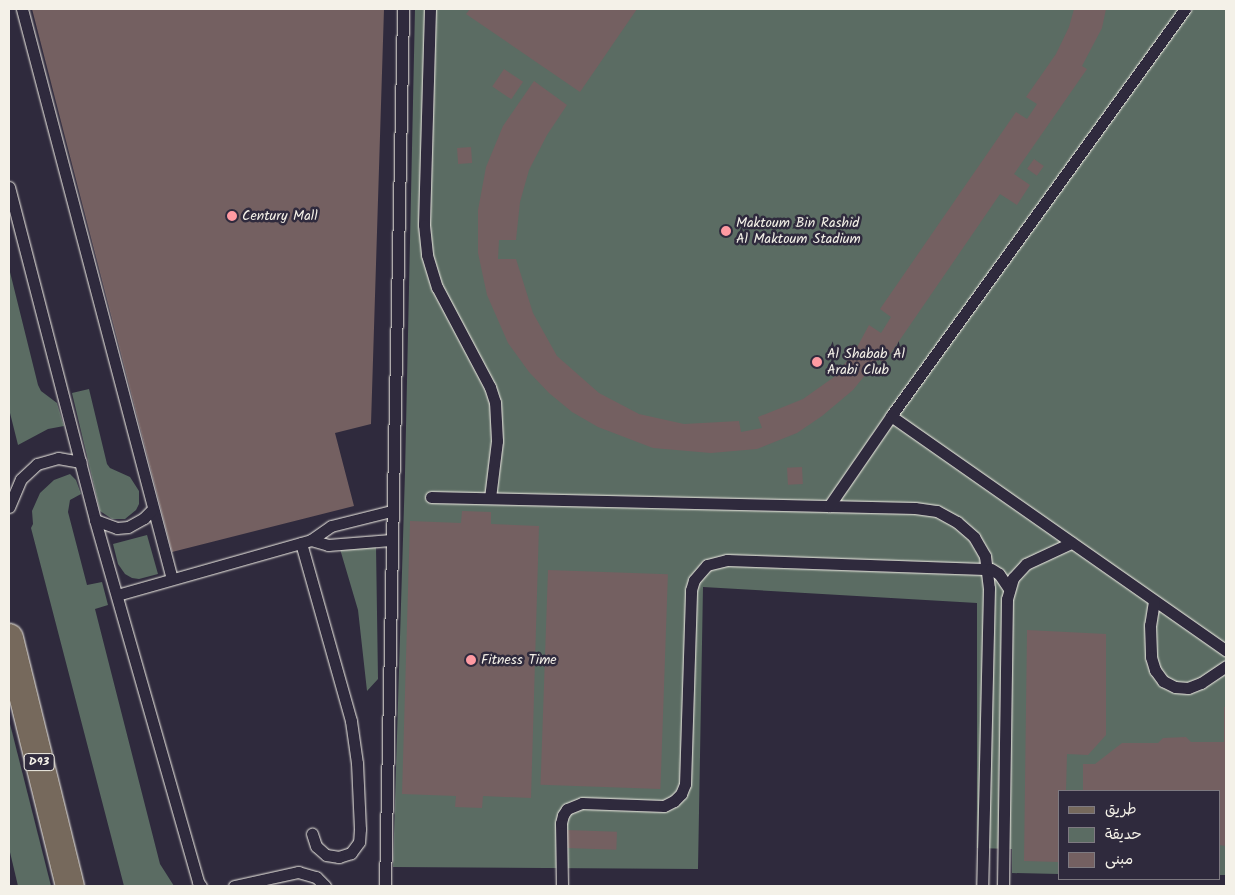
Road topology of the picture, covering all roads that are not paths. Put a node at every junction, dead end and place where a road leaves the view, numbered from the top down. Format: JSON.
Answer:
{"nodes":[{"id":1,"x":22,"y":9,"type":"edge"},
{"id":2,"x":403,"y":9,"type":"edge"},
{"id":3,"x":430,"y":9,"type":"edge"},
{"id":4,"x":1185,"y":9,"type":"edge"},
{"id":5,"x":9,"y":187,"type":"edge"},
{"id":6,"x":891,"y":416,"type":"junction"},
{"id":7,"x":81,"y":462,"type":"junction"},
{"id":8,"x":431,"y":497,"type":"dead end"},
{"id":9,"x":490,"y":498,"type":"junction"},
{"id":10,"x":829,"y":506,"type":"junction"},
{"id":11,"x":9,"y":507,"type":"edge"},
{"id":12,"x":152,"y":510,"type":"junction"},
{"id":13,"x":392,"y":511,"type":"junction"},
{"id":14,"x":96,"y":520,"type":"junction"},
{"id":15,"x":391,"y":540,"type":"junction"},
{"id":16,"x":306,"y":541,"type":"junction"},
{"id":17,"x":1071,"y":543,"type":"junction"},
{"id":18,"x":986,"y":569,"type":"junction"},
{"id":19,"x":172,"y":579,"type":"junction"},
{"id":20,"x":1009,"y":588,"type":"junction"},
{"id":21,"x":117,"y":595,"type":"junction"},
{"id":22,"x":1154,"y":601,"type":"junction"},
{"id":23,"x":9,"y":638,"type":"edge"},
{"id":24,"x":1226,"y":651,"type":"edge"},
{"id":25,"x":1226,"y":666,"type":"edge"},
{"id":26,"x":312,"y":834,"type":"dead end"},
{"id":27,"x":70,"y":886,"type":"edge"},
{"id":28,"x":201,"y":886,"type":"edge"},
{"id":29,"x":234,"y":886,"type":"edge"},
{"id":30,"x":325,"y":886,"type":"edge"},
{"id":31,"x":385,"y":886,"type":"edge"},
{"id":32,"x":562,"y":886,"type":"edge"},
{"id":33,"x":982,"y":886,"type":"edge"},
{"id":34,"x":1003,"y":886,"type":"edge"}],
"edges":[{"from":1,"to":12,"type":"lane"},
{"from":2,"to":13,"type":"lane"},
{"from":3,"to":9,"type":"lane"},
{"from":4,"to":6,"type":"lane"},
{"from":5,"to":7,"type":"lane"},
{"from":6,"to":10,"type":"lane"},
{"from":6,"to":17,"type":"lane"},
{"from":7,"to":11,"type":"lane"},
{"from":7,"to":14,"type":"lane"},
{"from":8,"to":9,"type":"lane"},
{"from":9,"to":10,"type":"lane"},
{"from":10,"to":18,"type":"lane"},
{"from":12,"to":14,"type":"lane"},
{"from":12,"to":19,"type":"lane"},
{"from":13,"to":15,"type":"lane"},
{"from":13,"to":16,"type":"lane"},
{"from":14,"to":21,"type":"lane"},
{"from":15,"to":16,"type":"lane"},
{"from":15,"to":31,"type":"lane"},
{"from":16,"to":19,"type":"lane"},
{"from":16,"to":26,"type":"lane"},
{"from":17,"to":20,"type":"lane"},
{"from":17,"to":22,"type":"lane"},
{"from":18,"to":20,"type":"lane"},
{"from":18,"to":32,"type":"lane"},
{"from":18,"to":33,"type":"lane"},
{"from":19,"to":21,"type":"lane"},
{"from":20,"to":34,"type":"lane"},
{"from":21,"to":28,"type":"lane"},
{"from":22,"to":24,"type":"lane"},
{"from":22,"to":25,"type":"lane"},
{"from":23,"to":27,"type":"main road","number":"D93"},
{"from":29,"to":30,"type":"lane"}]}
